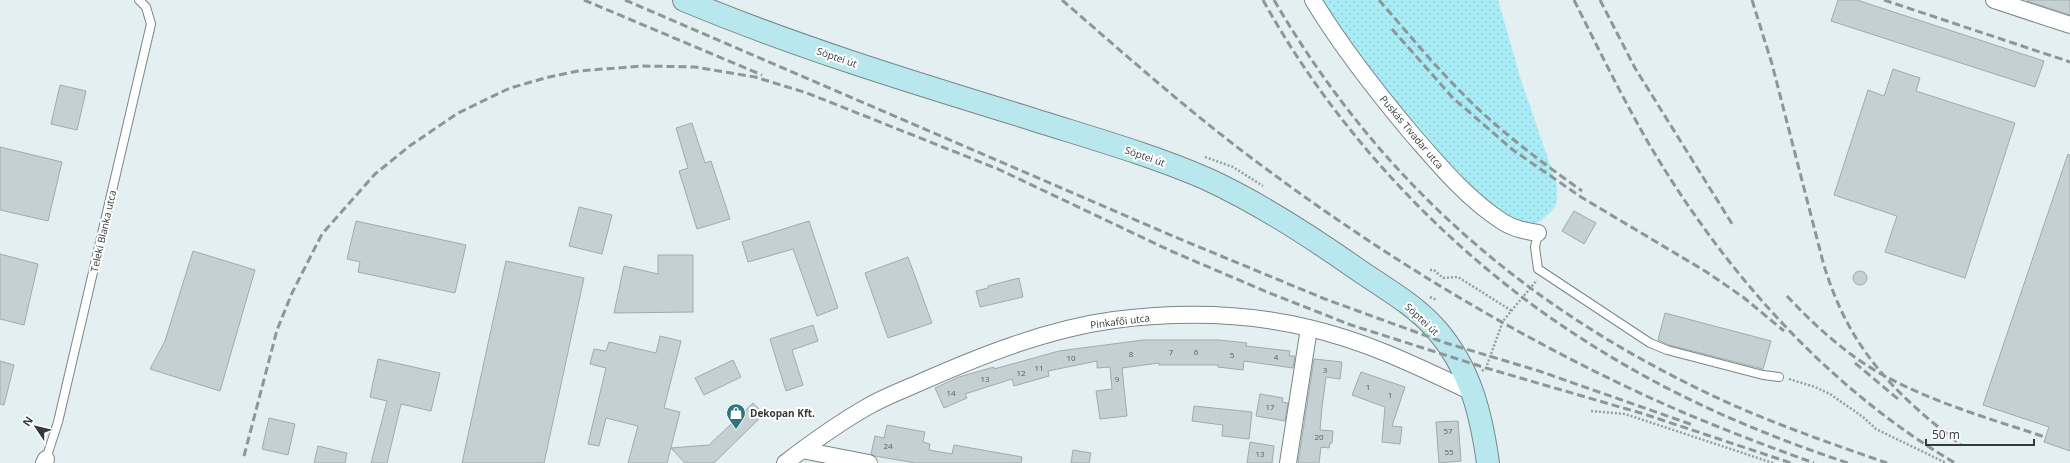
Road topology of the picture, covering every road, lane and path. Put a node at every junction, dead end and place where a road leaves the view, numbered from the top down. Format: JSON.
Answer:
{"nodes":[{"id":1,"x":140,"y":0,"type":"edge"},
{"id":2,"x":684,"y":0,"type":"edge"},
{"id":3,"x":1313,"y":0,"type":"edge"},
{"id":4,"x":1994,"y":0,"type":"edge"},
{"id":5,"x":2070,"y":25,"type":"edge"},
{"id":6,"x":1538,"y":233,"type":"joint"},
{"id":7,"x":1538,"y":269,"type":"junction"},
{"id":8,"x":1430,"y":270,"type":"dead end"},
{"id":9,"x":1512,"y":311,"type":"junction"},
{"id":10,"x":1309,"y":328,"type":"junction"},
{"id":11,"x":1778,"y":377,"type":"joint"},
{"id":12,"x":1470,"y":384,"type":"junction"},
{"id":13,"x":1591,"y":411,"type":"dead end"},
{"id":14,"x":802,"y":450,"type":"junction"},
{"id":15,"x":45,"y":461,"type":"edge"},
{"id":16,"x":785,"y":463,"type":"edge"},
{"id":17,"x":869,"y":463,"type":"edge"},
{"id":18,"x":1288,"y":463,"type":"edge"},
{"id":19,"x":1488,"y":463,"type":"edge"},
{"id":20,"x":1773,"y":463,"type":"edge"},
{"id":21,"x":1946,"y":463,"type":"edge"}],
"edges":[{"from":1,"to":15,"type":"lane","name":"Teleki Blanka utca"},
{"from":2,"to":12,"type":"street","name":"Söptei út"},
{"from":3,"to":6,"type":"street","name":"Puskás Tivadar utca"},
{"from":4,"to":5,"type":"street"},
{"from":6,"to":7,"type":"lane"},
{"from":7,"to":9,"type":"path"},
{"from":7,"to":11,"type":"lane"},
{"from":8,"to":9,"type":"path"},
{"from":9,"to":12,"type":"path"},
{"from":10,"to":12,"type":"street","name":"Pinkafői utca"},
{"from":10,"to":14,"type":"street","name":"Pinkafői utca"},
{"from":10,"to":18,"type":"street"},
{"from":11,"to":21,"type":"path"},
{"from":12,"to":19,"type":"street","name":"Söptei út"},
{"from":13,"to":20,"type":"path"},
{"from":14,"to":16,"type":"street","name":"Pinkafői utca"},
{"from":14,"to":17,"type":"street"}]}
